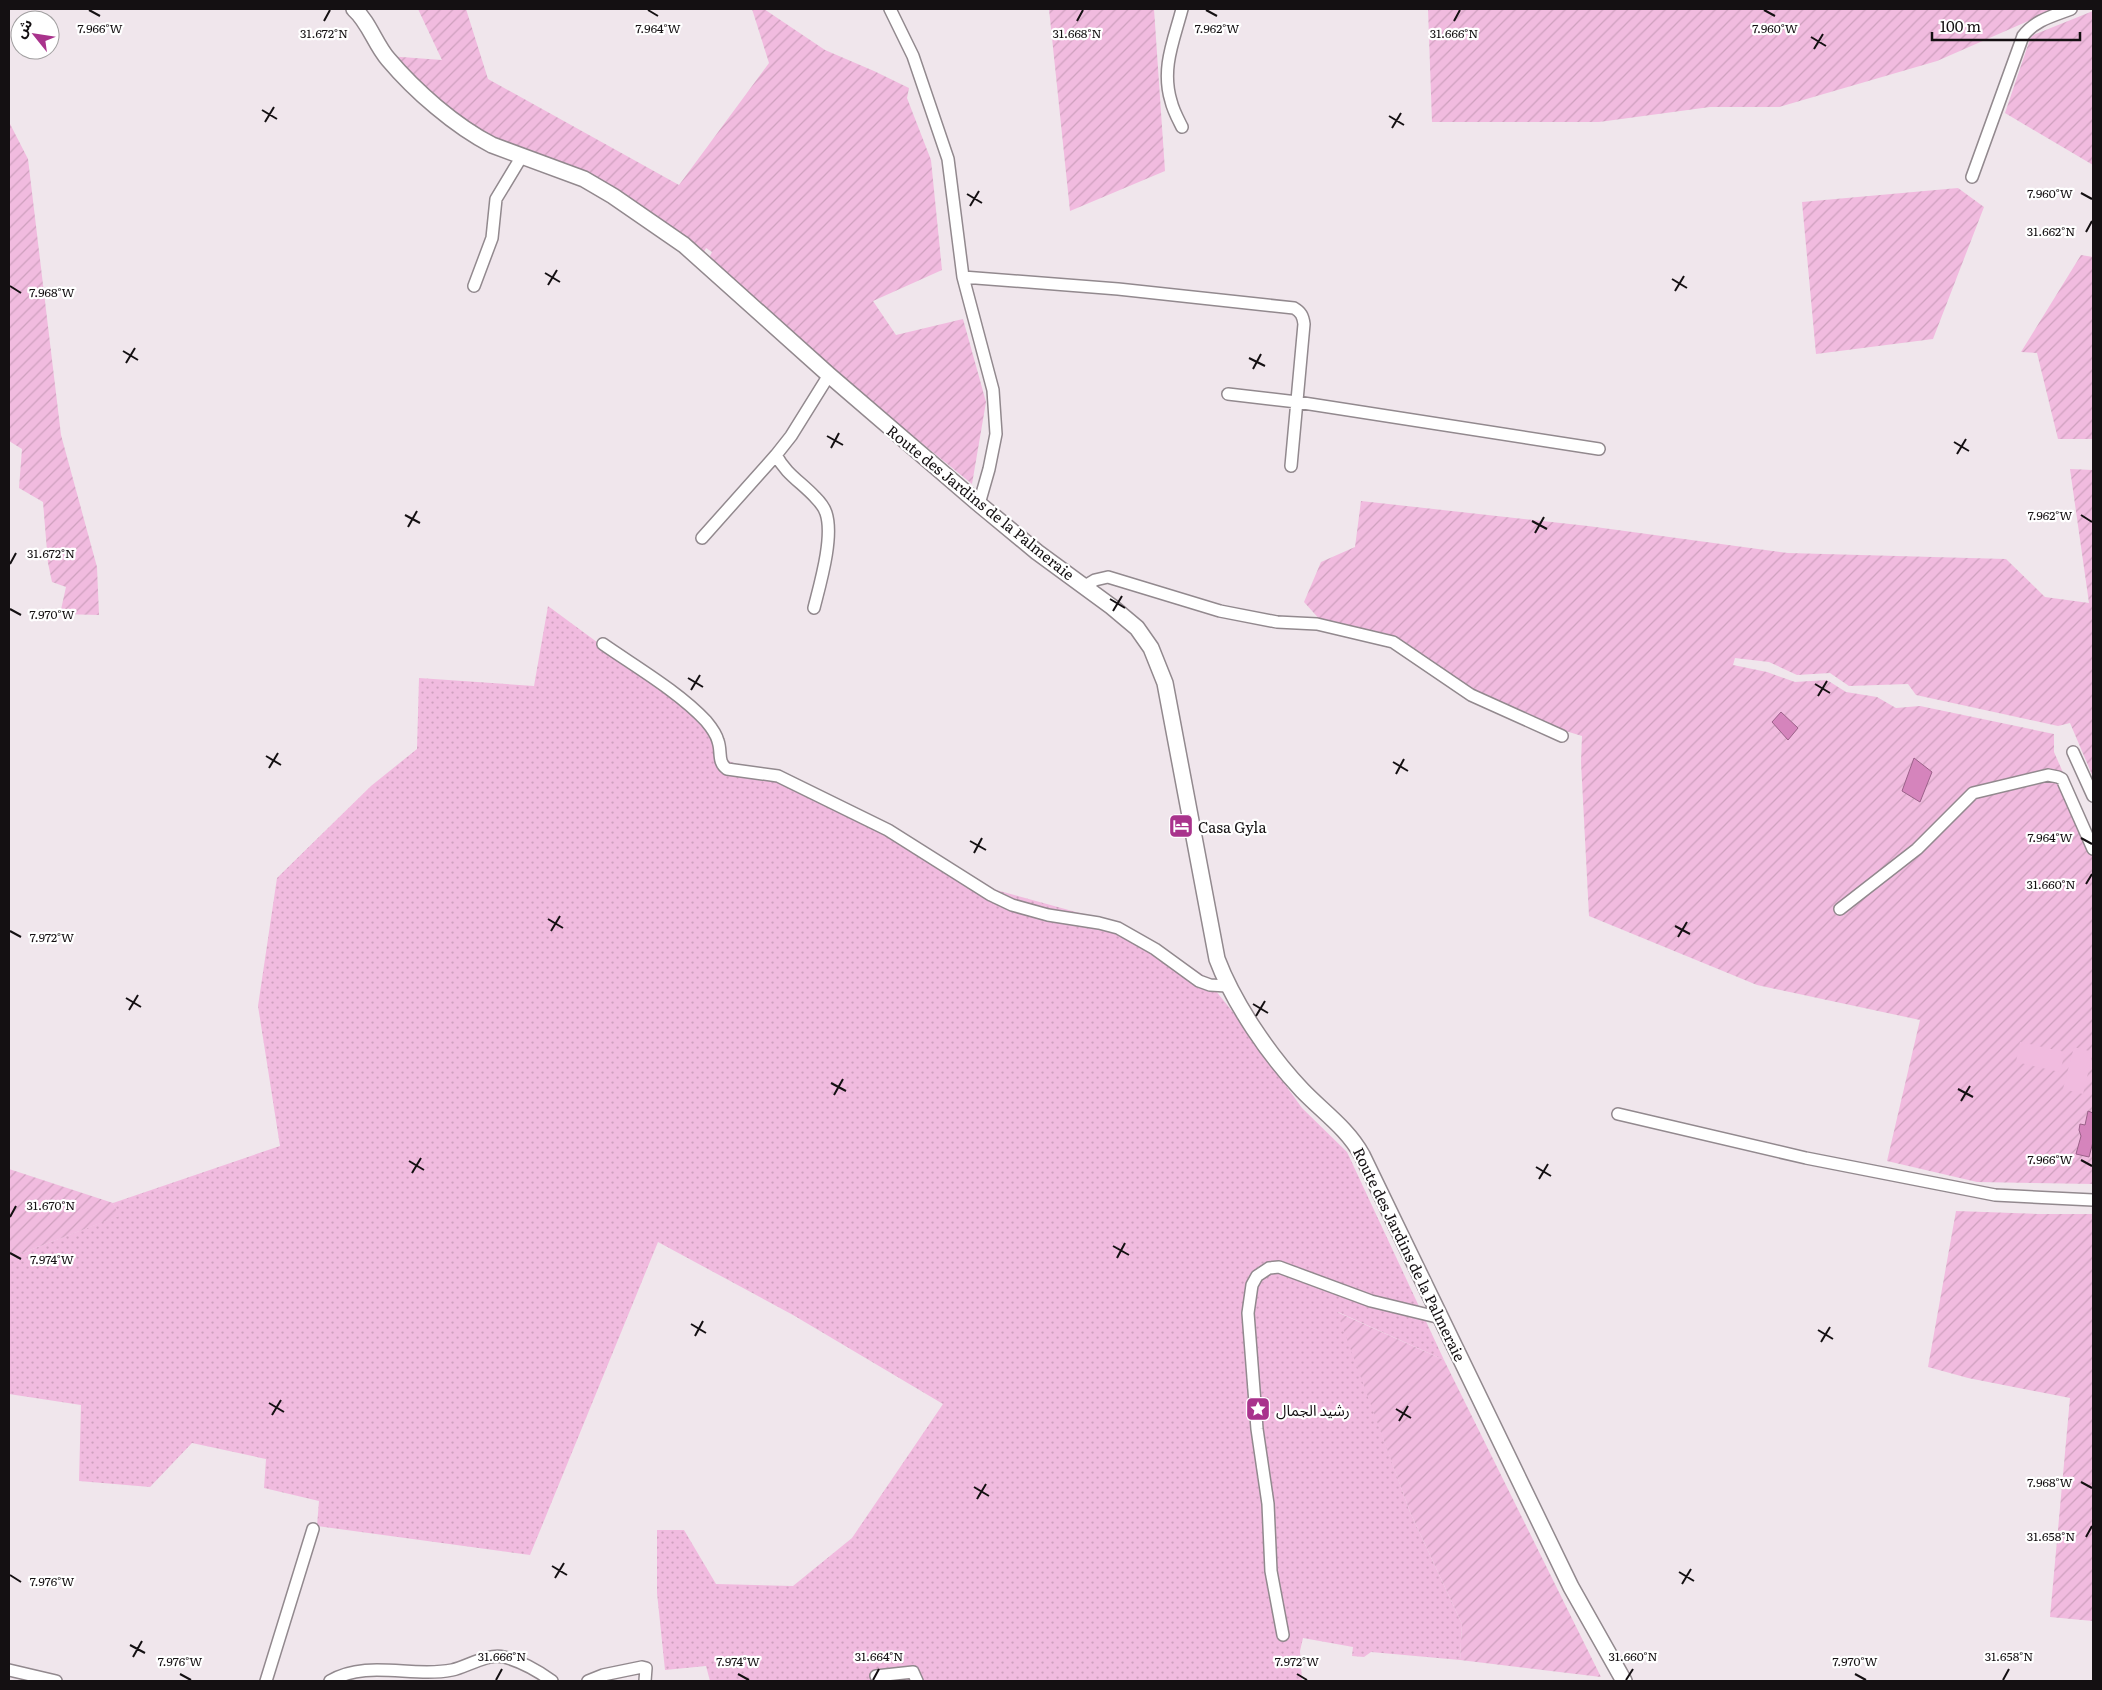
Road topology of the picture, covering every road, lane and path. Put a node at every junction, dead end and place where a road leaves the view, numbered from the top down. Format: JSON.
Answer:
{"nodes":[{"id":1,"x":354,"y":9,"type":"edge"},
{"id":2,"x":890,"y":9,"type":"edge"},
{"id":3,"x":1182,"y":9,"type":"edge"},
{"id":4,"x":2071,"y":9,"type":"edge"},
{"id":5,"x":1182,"y":127,"type":"dead end"},
{"id":6,"x":522,"y":156,"type":"junction"},
{"id":7,"x":1972,"y":177,"type":"dead end"},
{"id":8,"x":964,"y":277,"type":"junction"},
{"id":9,"x":474,"y":286,"type":"dead end"},
{"id":10,"x":829,"y":375,"type":"junction"},
{"id":11,"x":1228,"y":394,"type":"dead end"},
{"id":12,"x":1296,"y":402,"type":"junction"},
{"id":13,"x":1599,"y":449,"type":"dead end"},
{"id":14,"x":776,"y":455,"type":"junction"},
{"id":15,"x":1291,"y":466,"type":"dead end"},
{"id":16,"x":979,"y":504,"type":"junction"},
{"id":17,"x":702,"y":538,"type":"dead end"},
{"id":18,"x":1085,"y":586,"type":"junction"},
{"id":19,"x":814,"y":608,"type":"dead end"},
{"id":20,"x":603,"y":644,"type":"dead end"},
{"id":21,"x":1562,"y":736,"type":"dead end"},
{"id":22,"x":2073,"y":752,"type":"dead end"},
{"id":23,"x":2093,"y":796,"type":"edge"},
{"id":24,"x":2093,"y":849,"type":"edge"},
{"id":25,"x":1840,"y":909,"type":"dead end"},
{"id":26,"x":1227,"y":986,"type":"junction"},
{"id":27,"x":1618,"y":1114,"type":"dead end"},
{"id":28,"x":2093,"y":1200,"type":"edge"},
{"id":29,"x":1441,"y":1318,"type":"junction"},
{"id":30,"x":313,"y":1529,"type":"dead end"},
{"id":31,"x":1283,"y":1635,"type":"dead end"},
{"id":32,"x":9,"y":1670,"type":"edge"},
{"id":33,"x":876,"y":1676,"type":"dead end"},
{"id":34,"x":56,"y":1681,"type":"edge"},
{"id":35,"x":266,"y":1681,"type":"edge"},
{"id":36,"x":330,"y":1681,"type":"edge"},
{"id":37,"x":552,"y":1681,"type":"edge"},
{"id":38,"x":588,"y":1681,"type":"edge"},
{"id":39,"x":645,"y":1681,"type":"edge"},
{"id":40,"x":917,"y":1681,"type":"edge"},
{"id":41,"x":1624,"y":1681,"type":"edge"}],
"edges":[{"from":1,"to":6,"type":"street","name":"Route des Jardins de la Palmeraie"},
{"from":2,"to":8,"type":"street"},
{"from":3,"to":5,"type":"street"},
{"from":4,"to":7,"type":"street"},
{"from":6,"to":9,"type":"street"},
{"from":6,"to":10,"type":"street","name":"Route des Jardins de la Palmeraie"},
{"from":8,"to":12,"type":"street"},
{"from":8,"to":16,"type":"street"},
{"from":10,"to":14,"type":"street"},
{"from":10,"to":16,"type":"street","name":"Route des Jardins de la Palmeraie"},
{"from":11,"to":12,"type":"street"},
{"from":12,"to":13,"type":"street"},
{"from":12,"to":15,"type":"street"},
{"from":14,"to":17,"type":"street"},
{"from":14,"to":19,"type":"street"},
{"from":16,"to":18,"type":"street","name":"Route des Jardins de la Palmeraie"},
{"from":18,"to":21,"type":"street"},
{"from":18,"to":26,"type":"street","name":"Route des Jardins de la Palmeraie"},
{"from":20,"to":26,"type":"street"},
{"from":22,"to":23,"type":"street"},
{"from":24,"to":25,"type":"street"},
{"from":26,"to":29,"type":"street","name":"Route des Jardins de la Palmeraie"},
{"from":27,"to":28,"type":"street"},
{"from":29,"to":31,"type":"street"},
{"from":29,"to":41,"type":"street","name":"Route des Jardins de la Palmeraie"},
{"from":30,"to":35,"type":"street"},
{"from":32,"to":34,"type":"street"},
{"from":33,"to":40,"type":"street"},
{"from":36,"to":37,"type":"street"},
{"from":38,"to":39,"type":"street"}]}
